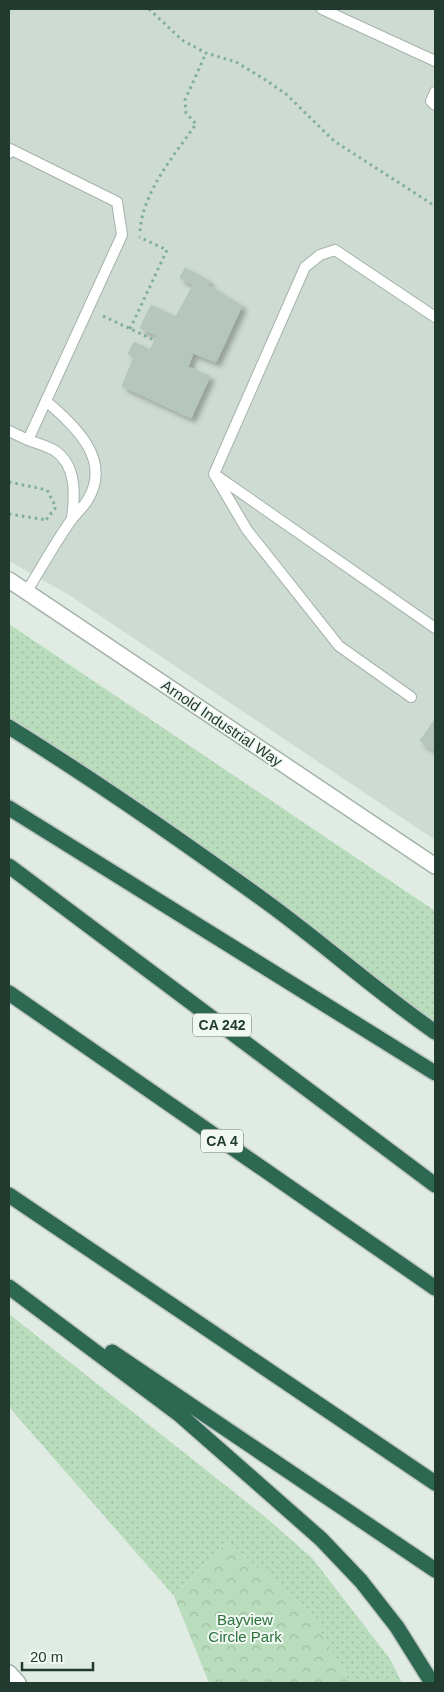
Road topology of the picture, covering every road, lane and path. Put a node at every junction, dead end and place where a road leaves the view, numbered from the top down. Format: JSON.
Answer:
{"nodes":[{"id":1,"x":149,"y":9,"type":"edge"},
{"id":2,"x":322,"y":9,"type":"edge"},
{"id":3,"x":206,"y":54,"type":"junction"},
{"id":4,"x":435,"y":61,"type":"edge"},
{"id":5,"x":435,"y":92,"type":"edge"},
{"id":6,"x":435,"y":105,"type":"edge"},
{"id":7,"x":9,"y":153,"type":"edge"},
{"id":8,"x":435,"y":206,"type":"edge"},
{"id":9,"x":88,"y":309,"type":"junction"},
{"id":10,"x":435,"y":317,"type":"edge"},
{"id":11,"x":130,"y":329,"type":"junction"},
{"id":12,"x":154,"y":340,"type":"dead end"},
{"id":13,"x":46,"y":401,"type":"junction"},
{"id":14,"x":9,"y":431,"type":"edge"},
{"id":15,"x":28,"y":440,"type":"junction"},
{"id":16,"x":214,"y":474,"type":"junction"},
{"id":17,"x":9,"y":482,"type":"edge"},
{"id":18,"x":9,"y":514,"type":"edge"},
{"id":19,"x":72,"y":519,"type":"junction"},
{"id":20,"x":46,"y":520,"type":"junction"},
{"id":21,"x":65,"y":530,"type":"junction"},
{"id":22,"x":9,"y":580,"type":"edge"},
{"id":23,"x":27,"y":591,"type":"junction"},
{"id":24,"x":435,"y":628,"type":"edge"},
{"id":25,"x":411,"y":697,"type":"dead end"},
{"id":26,"x":9,"y":727,"type":"edge"},
{"id":27,"x":9,"y":808,"type":"edge"},
{"id":28,"x":9,"y":866,"type":"edge"},
{"id":29,"x":435,"y":866,"type":"edge"},
{"id":30,"x":9,"y":993,"type":"edge"},
{"id":31,"x":435,"y":1032,"type":"edge"},
{"id":32,"x":435,"y":1073,"type":"edge"},
{"id":33,"x":435,"y":1184,"type":"edge"},
{"id":34,"x":9,"y":1195,"type":"edge"},
{"id":35,"x":9,"y":1283,"type":"edge"},
{"id":36,"x":9,"y":1287,"type":"edge"},
{"id":37,"x":435,"y":1288,"type":"edge"},
{"id":38,"x":435,"y":1483,"type":"edge"},
{"id":39,"x":435,"y":1570,"type":"edge"},
{"id":40,"x":9,"y":1673,"type":"edge"},
{"id":41,"x":18,"y":1683,"type":"edge"},
{"id":42,"x":432,"y":1683,"type":"edge"}],
"edges":[{"from":1,"to":3,"type":"path"},
{"from":2,"to":4,"type":"lane"},
{"from":3,"to":8,"type":"path"},
{"from":3,"to":11,"type":"path"},
{"from":5,"to":6,"type":"lane"},
{"from":7,"to":9,"type":"lane"},
{"from":9,"to":11,"type":"path"},
{"from":9,"to":13,"type":"lane"},
{"from":10,"to":16,"type":"lane"},
{"from":11,"to":12,"type":"path"},
{"from":13,"to":15,"type":"lane"},
{"from":13,"to":19,"type":"lane"},
{"from":14,"to":15,"type":"lane"},
{"from":15,"to":19,"type":"lane"},
{"from":16,"to":24,"type":"lane"},
{"from":16,"to":25,"type":"lane"},
{"from":17,"to":20,"type":"path"},
{"from":18,"to":20,"type":"path"},
{"from":19,"to":21,"type":"lane"},
{"from":20,"to":21,"type":"path"},
{"from":21,"to":23,"type":"lane"},
{"from":22,"to":23,"type":"street","name":"Arnold Industrial Way"},
{"from":23,"to":29,"type":"street","name":"Arnold Industrial Way"},
{"from":26,"to":31,"type":"highway"},
{"from":27,"to":32,"type":"highway"},
{"from":28,"to":33,"type":"highway","number":"CA 242"},
{"from":30,"to":37,"type":"highway","number":"CA 4"},
{"from":34,"to":38,"type":"highway"},
{"from":35,"to":39,"type":"highway"},
{"from":36,"to":42,"type":"highway"},
{"from":40,"to":41,"type":"street"}]}
